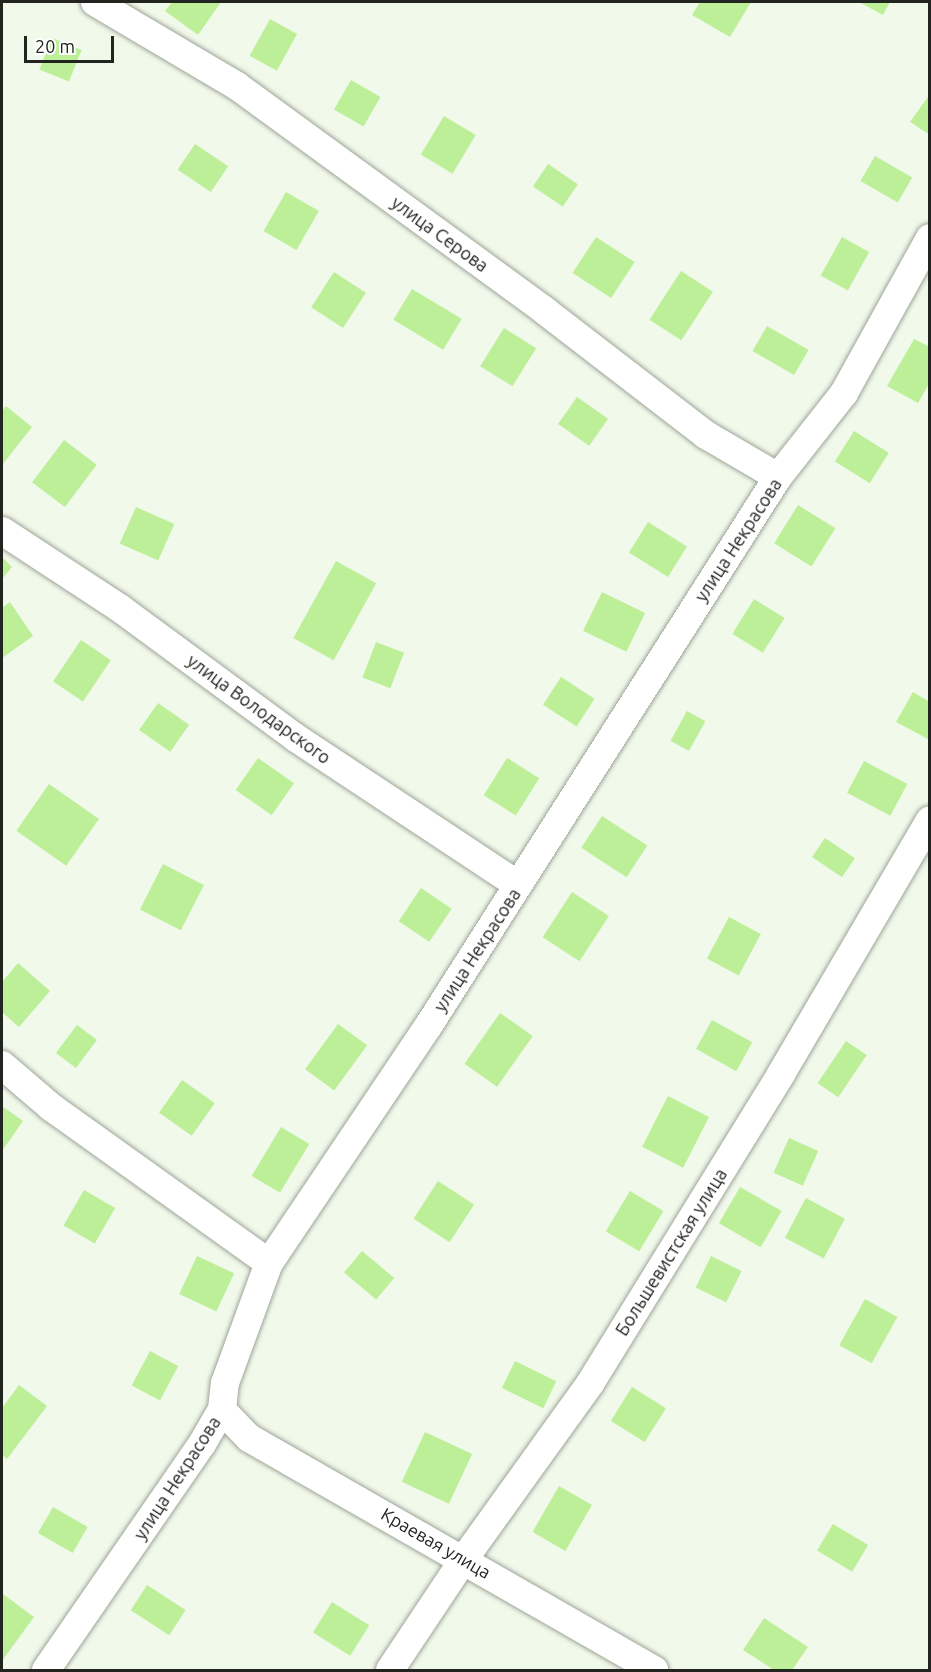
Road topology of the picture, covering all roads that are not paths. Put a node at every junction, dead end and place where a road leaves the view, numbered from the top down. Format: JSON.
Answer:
{"nodes":[{"id":1,"x":95,"y":2,"type":"edge"},
{"id":2,"x":930,"y":238,"type":"edge"},
{"id":3,"x":778,"y":477,"type":"junction"},
{"id":4,"x":2,"y":531,"type":"edge"},
{"id":5,"x":930,"y":820,"type":"edge"},
{"id":6,"x":518,"y":885,"type":"junction"},
{"id":7,"x":2,"y":1065,"type":"edge"},
{"id":8,"x":269,"y":1263,"type":"junction"},
{"id":9,"x":222,"y":1410,"type":"junction"},
{"id":10,"x":464,"y":1559,"type":"junction"},
{"id":11,"x":46,"y":1671,"type":"edge"},
{"id":12,"x":390,"y":1671,"type":"edge"},
{"id":13,"x":654,"y":1671,"type":"edge"}],
"edges":[{"from":1,"to":3,"type":"street","name":"улица Серова"},
{"from":2,"to":3,"type":"street","name":"улица Некрасова"},
{"from":3,"to":6,"type":"street","name":"улица Некрасова"},
{"from":4,"to":6,"type":"street","name":"улица Володарского"},
{"from":5,"to":10,"type":"street","name":"Большевистская улица"},
{"from":6,"to":8,"type":"street","name":"улица Некрасова"},
{"from":7,"to":8,"type":"street"},
{"from":8,"to":9,"type":"street","name":"улица Некрасова"},
{"from":9,"to":10,"type":"street","name":"Краевая улица"},
{"from":9,"to":11,"type":"street","name":"улица Некрасова"},
{"from":10,"to":12,"type":"street","name":"Большевистская улица"},
{"from":10,"to":13,"type":"street","name":"Краевая улица"}]}
